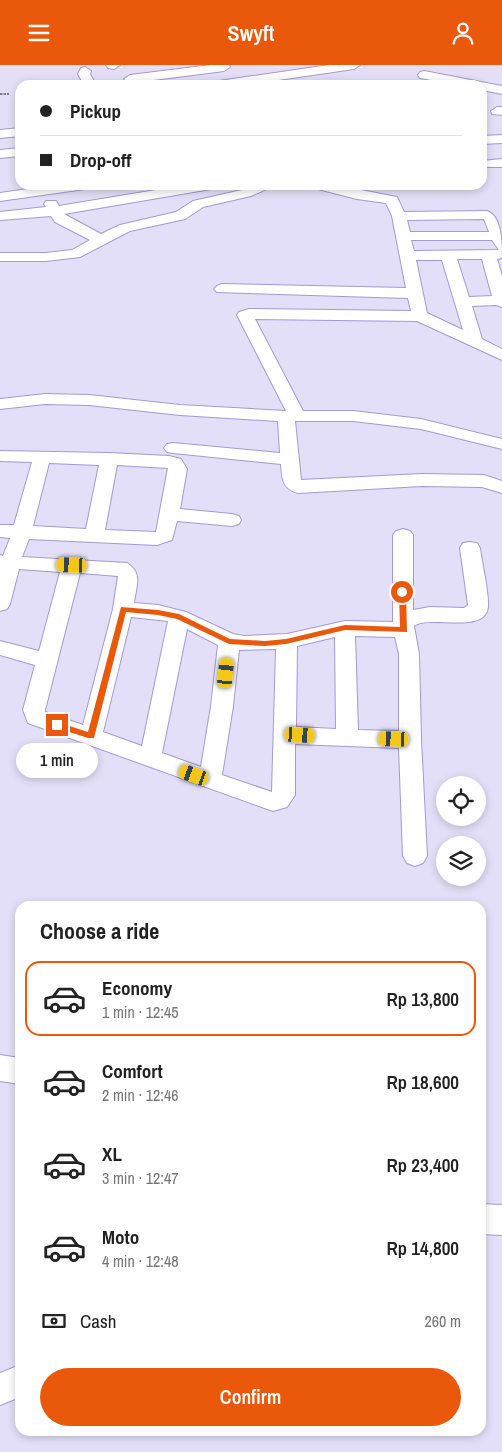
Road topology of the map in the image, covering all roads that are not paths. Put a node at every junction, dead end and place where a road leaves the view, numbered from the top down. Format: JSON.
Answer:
{"nodes":[{"id":1,"x":123,"y":65,"type":"edge"},
{"id":2,"x":267,"y":65,"type":"edge"},
{"id":3,"x":354,"y":65,"type":"edge"},
{"id":4,"x":224,"y":66,"type":"edge"},
{"id":5,"x":85,"y":71,"type":"dead end"},
{"id":6,"x":419,"y":74,"type":"edge"},
{"id":7,"x":87,"y":80,"type":"edge"},
{"id":8,"x":131,"y":80,"type":"edge"},
{"id":9,"x":144,"y":80,"type":"edge"},
{"id":10,"x":234,"y":80,"type":"edge"},
{"id":11,"x":279,"y":80,"type":"edge"},
{"id":12,"x":285,"y":80,"type":"edge"},
{"id":13,"x":440,"y":80,"type":"edge"},
{"id":14,"x":487,"y":87,"type":"edge"},
{"id":15,"x":502,"y":90,"type":"edge"},
{"id":16,"x":0,"y":134,"type":"edge"},
{"id":17,"x":15,"y":134,"type":"edge"},
{"id":18,"x":502,"y":139,"type":"edge"},
{"id":19,"x":487,"y":140,"type":"edge"},
{"id":20,"x":15,"y":153,"type":"edge"},
{"id":21,"x":0,"y":155,"type":"edge"},
{"id":22,"x":487,"y":163,"type":"dead end"},
{"id":23,"x":502,"y":163,"type":"edge"},
{"id":24,"x":33,"y":190,"type":"edge"},
{"id":25,"x":44,"y":190,"type":"edge"},
{"id":26,"x":181,"y":190,"type":"edge"},
{"id":27,"x":253,"y":190,"type":"edge"},
{"id":28,"x":338,"y":190,"type":"edge"},
{"id":29,"x":0,"y":197,"type":"edge"},
{"id":30,"x":54,"y":211,"type":"junction"},
{"id":31,"x":0,"y":216,"type":"edge"},
{"id":32,"x":400,"y":216,"type":"junction"},
{"id":33,"x":404,"y":236,"type":"junction"},
{"id":34,"x":100,"y":240,"type":"junction"},
{"id":35,"x":499,"y":250,"type":"edge"},
{"id":36,"x":448,"y":255,"type":"junction"},
{"id":37,"x":408,"y":256,"type":"junction"},
{"id":38,"x":0,"y":257,"type":"edge"},
{"id":39,"x":222,"y":289,"type":"dead end"},
{"id":40,"x":304,"y":292,"type":"junction"},
{"id":41,"x":414,"y":293,"type":"junction"},
{"id":42,"x":502,"y":301,"type":"edge"},
{"id":43,"x":462,"y":302,"type":"junction"},
{"id":44,"x":308,"y":314,"type":"junction"},
{"id":45,"x":420,"y":317,"type":"junction"},
{"id":46,"x":475,"y":342,"type":"junction"},
{"id":47,"x":502,"y":355,"type":"edge"},
{"id":48,"x":0,"y":403,"type":"edge"},
{"id":49,"x":291,"y":416,"type":"junction"},
{"id":50,"x":502,"y":444,"type":"edge"},
{"id":51,"x":173,"y":448,"type":"dead end"},
{"id":52,"x":0,"y":456,"type":"edge"},
{"id":53,"x":42,"y":457,"type":"junction"},
{"id":54,"x":108,"y":459,"type":"junction"},
{"id":55,"x":290,"y":459,"type":"junction"},
{"id":56,"x":502,"y":487,"type":"edge"},
{"id":57,"x":170,"y":514,"type":"junction"},
{"id":58,"x":232,"y":519,"type":"dead end"},
{"id":59,"x":0,"y":531,"type":"edge"},
{"id":60,"x":403,"y":535,"type":"dead end"},
{"id":61,"x":94,"y":536,"type":"junction"},
{"id":62,"x":470,"y":549,"type":"dead end"},
{"id":63,"x":12,"y":550,"type":"edge"},
{"id":64,"x":72,"y":565,"type":"junction"},
{"id":65,"x":0,"y":604,"type":"edge"},
{"id":66,"x":124,"y":609,"type":"junction"},
{"id":67,"x":179,"y":617,"type":"junction"},
{"id":68,"x":404,"y":627,"type":"junction"},
{"id":69,"x":345,"y":628,"type":"junction"},
{"id":70,"x":229,"y":641,"type":"junction"},
{"id":71,"x":286,"y":641,"type":"junction"},
{"id":72,"x":0,"y":648,"type":"edge"},
{"id":73,"x":46,"y":661,"type":"junction"},
{"id":74,"x":285,"y":735,"type":"junction"},
{"id":75,"x":91,"y":736,"type":"junction"},
{"id":76,"x":347,"y":738,"type":"junction"},
{"id":77,"x":410,"y":740,"type":"junction"},
{"id":78,"x":150,"y":759,"type":"junction"},
{"id":79,"x":210,"y":780,"type":"junction"},
{"id":80,"x":415,"y":856,"type":"dead end"},
{"id":81,"x":0,"y":1068,"type":"edge"},
{"id":82,"x":15,"y":1070,"type":"edge"},
{"id":83,"x":486,"y":1219,"type":"edge"},
{"id":84,"x":502,"y":1220,"type":"edge"},
{"id":85,"x":15,"y":1383,"type":"edge"},
{"id":86,"x":0,"y":1389,"type":"edge"}],
"edges":[{"from":1,"to":8,"type":"street"},
{"from":2,"to":11,"type":"street"},
{"from":3,"to":12,"type":"street"},
{"from":4,"to":9,"type":"street"},
{"from":4,"to":10,"type":"street"},
{"from":5,"to":7,"type":"street"},
{"from":6,"to":13,"type":"street"},
{"from":14,"to":15,"type":"street"},
{"from":16,"to":17,"type":"street"},
{"from":18,"to":19,"type":"street"},
{"from":20,"to":21,"type":"street"},
{"from":22,"to":23,"type":"street"},
{"from":24,"to":29,"type":"street"},
{"from":25,"to":30,"type":"street"},
{"from":26,"to":30,"type":"street"},
{"from":27,"to":34,"type":"street"},
{"from":28,"to":32,"type":"street"},
{"from":30,"to":31,"type":"street"},
{"from":30,"to":34,"type":"street"},
{"from":32,"to":33,"type":"street"},
{"from":32,"to":35,"type":"street"},
{"from":33,"to":35,"type":"street"},
{"from":33,"to":37,"type":"street"},
{"from":34,"to":38,"type":"street"},
{"from":35,"to":36,"type":"street"},
{"from":35,"to":42,"type":"street"},
{"from":36,"to":37,"type":"street"},
{"from":36,"to":43,"type":"street"},
{"from":37,"to":41,"type":"street"},
{"from":39,"to":40,"type":"street"},
{"from":40,"to":41,"type":"street"},
{"from":40,"to":44,"type":"street"},
{"from":41,"to":45,"type":"street"},
{"from":42,"to":43,"type":"street"},
{"from":43,"to":46,"type":"street"},
{"from":44,"to":45,"type":"street"},
{"from":44,"to":49,"type":"street"},
{"from":45,"to":46,"type":"street"},
{"from":46,"to":47,"type":"street"},
{"from":48,"to":49,"type":"street"},
{"from":49,"to":50,"type":"street"},
{"from":49,"to":55,"type":"street"},
{"from":51,"to":55,"type":"street"},
{"from":52,"to":53,"type":"street"},
{"from":53,"to":54,"type":"street"},
{"from":53,"to":63,"type":"street"},
{"from":54,"to":57,"type":"street"},
{"from":54,"to":61,"type":"street"},
{"from":55,"to":56,"type":"street"},
{"from":57,"to":58,"type":"street"},
{"from":57,"to":61,"type":"street"},
{"from":59,"to":63,"type":"street"},
{"from":60,"to":68,"type":"street"},
{"from":61,"to":63,"type":"street"},
{"from":62,"to":68,"type":"street"},
{"from":63,"to":64,"type":"street"},
{"from":63,"to":65,"type":"street"},
{"from":64,"to":66,"type":"street"},
{"from":64,"to":73,"type":"street"},
{"from":66,"to":67,"type":"street"},
{"from":66,"to":75,"type":"street"},
{"from":67,"to":70,"type":"street"},
{"from":67,"to":78,"type":"street"},
{"from":68,"to":69,"type":"street"},
{"from":68,"to":77,"type":"street"},
{"from":69,"to":71,"type":"street"},
{"from":69,"to":76,"type":"street"},
{"from":70,"to":71,"type":"street"},
{"from":70,"to":79,"type":"street"},
{"from":71,"to":74,"type":"street"},
{"from":72,"to":73,"type":"street"},
{"from":73,"to":75,"type":"street"},
{"from":74,"to":76,"type":"street"},
{"from":74,"to":79,"type":"street"},
{"from":75,"to":78,"type":"street"},
{"from":76,"to":77,"type":"street"},
{"from":77,"to":80,"type":"street"},
{"from":78,"to":79,"type":"street"},
{"from":81,"to":82,"type":"street"},
{"from":83,"to":84,"type":"street"},
{"from":85,"to":86,"type":"street"}]}
